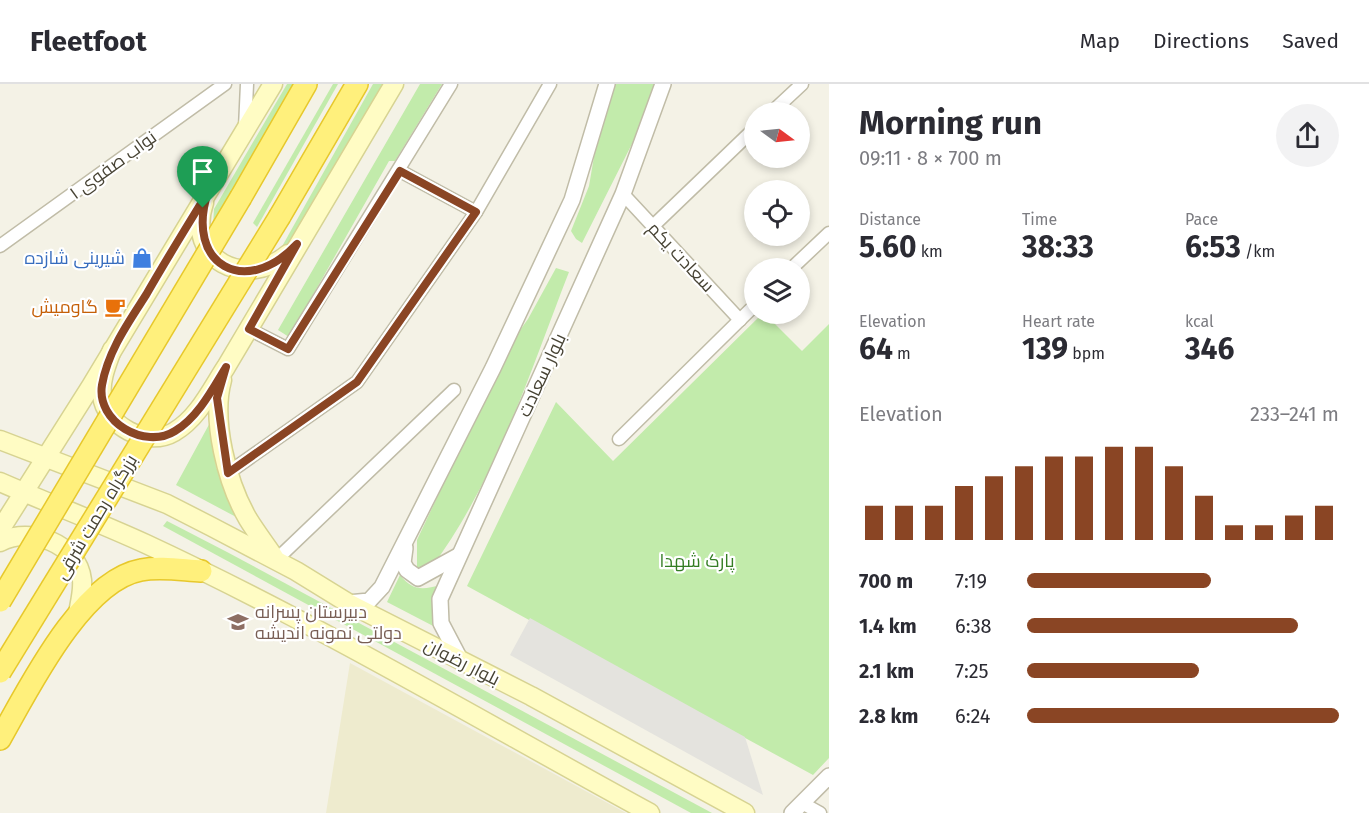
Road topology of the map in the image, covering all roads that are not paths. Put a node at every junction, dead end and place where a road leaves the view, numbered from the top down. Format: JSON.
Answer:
{"nodes":[{"id":1,"x":225,"y":84,"type":"edge"},
{"id":2,"x":247,"y":84,"type":"edge"},
{"id":3,"x":273,"y":84,"type":"edge"},
{"id":4,"x":306,"y":84,"type":"edge"},
{"id":5,"x":357,"y":84,"type":"edge"},
{"id":6,"x":394,"y":84,"type":"edge"},
{"id":7,"x":451,"y":84,"type":"edge"},
{"id":8,"x":550,"y":84,"type":"edge"},
{"id":9,"x":606,"y":84,"type":"edge"},
{"id":10,"x":663,"y":84,"type":"edge"},
{"id":11,"x":802,"y":84,"type":"edge"},
{"id":12,"x":783,"y":102,"type":"edge"},
{"id":13,"x":245,"y":131,"type":"junction"},
{"id":14,"x":744,"y":139,"type":"edge"},
{"id":15,"x":400,"y":171,"type":"junction"},
{"id":16,"x":208,"y":192,"type":"junction"},
{"id":17,"x":623,"y":194,"type":"junction"},
{"id":18,"x":476,"y":212,"type":"junction"},
{"id":19,"x":653,"y":226,"type":"junction"},
{"id":20,"x":829,"y":232,"type":"edge"},
{"id":21,"x":297,"y":244,"type":"junction"},
{"id":22,"x":0,"y":246,"type":"edge"},
{"id":23,"x":802,"y":258,"type":"edge"},
{"id":24,"x":744,"y":316,"type":"edge"},
{"id":25,"x":740,"y":320,"type":"junction"},
{"id":26,"x":249,"y":329,"type":"junction"},
{"id":27,"x":112,"y":350,"type":"junction"},
{"id":28,"x":226,"y":367,"type":"junction"},
{"id":29,"x":454,"y":390,"type":"dead end"},
{"id":30,"x":619,"y":439,"type":"dead end"},
{"id":31,"x":0,"y":440,"type":"edge"},
{"id":32,"x":46,"y":459,"type":"junction"},
{"id":33,"x":228,"y":473,"type":"junction"},
{"id":34,"x":0,"y":482,"type":"edge"},
{"id":35,"x":24,"y":493,"type":"junction"},
{"id":36,"x":0,"y":530,"type":"edge"},
{"id":37,"x":406,"y":539,"type":"junction"},
{"id":38,"x":0,"y":542,"type":"edge"},
{"id":39,"x":458,"y":556,"type":"junction"},
{"id":40,"x":276,"y":560,"type":"junction"},
{"id":41,"x":201,"y":571,"type":"junction"},
{"id":42,"x":296,"y":571,"type":"junction"},
{"id":43,"x":0,"y":601,"type":"edge"},
{"id":44,"x":348,"y":603,"type":"junction"},
{"id":45,"x":78,"y":613,"type":"junction"},
{"id":46,"x":462,"y":663,"type":"junction"},
{"id":47,"x":1,"y":671,"type":"edge"},
{"id":48,"x":0,"y":739,"type":"edge"},
{"id":49,"x":829,"y":776,"type":"edge"},
{"id":50,"x":797,"y":808,"type":"edge"},
{"id":51,"x":650,"y":813,"type":"edge"},
{"id":52,"x":745,"y":813,"type":"edge"},
{"id":53,"x":820,"y":813,"type":"edge"}],
"edges":[{"from":1,"to":22,"type":"street","name":"نواب صفوی ۱"},
{"from":2,"to":13,"type":"street"},
{"from":3,"to":13,"type":"main road"},
{"from":4,"to":43,"type":"highway","bridge":true},
{"from":5,"to":47,"type":"highway","name":"بزرگراه رحمت شرقی","bridge":true},
{"from":6,"to":21,"type":"main road"},
{"from":7,"to":15,"type":"street"},
{"from":8,"to":18,"type":"street"},
{"from":9,"to":37,"type":"street"},
{"from":10,"to":17,"type":"street","name":"بلوار سعادت"},
{"from":11,"to":12,"type":"street"},
{"from":13,"to":16,"type":"main road"},
{"from":14,"to":19,"type":"street"},
{"from":15,"to":18,"type":"street"},
{"from":15,"to":26,"type":"street"},
{"from":16,"to":21,"type":"main road"},
{"from":16,"to":27,"type":"main road"},
{"from":17,"to":19,"type":"street","name":"سعادت یکم"},
{"from":17,"to":39,"type":"street","name":"بلوار سعادت"},
{"from":18,"to":33,"type":"street"},
{"from":19,"to":25,"type":"street","name":"سعادت یکم"},
{"from":20,"to":23,"type":"street"},
{"from":21,"to":26,"type":"main road"},
{"from":24,"to":25,"type":"street"},
{"from":25,"to":30,"type":"street"},
{"from":26,"to":28,"type":"main road"},
{"from":27,"to":28,"type":"main road"},
{"from":27,"to":32,"type":"main road"},
{"from":28,"to":33,"type":"main road"},
{"from":29,"to":40,"type":"street"},
{"from":31,"to":32,"type":"main road","name":"بلوار رضوان"},
{"from":32,"to":35,"type":"main road"},
{"from":32,"to":42,"type":"main road","name":"بلوار رضوان"},
{"from":33,"to":40,"type":"main road"},
{"from":34,"to":35,"type":"main road"},
{"from":35,"to":36,"type":"main road"},
{"from":35,"to":41,"type":"main road"},
{"from":37,"to":39,"type":"street"},
{"from":37,"to":44,"type":"street"},
{"from":38,"to":45,"type":"main road"},
{"from":39,"to":46,"type":"street","name":"بلوار سعادت"},
{"from":40,"to":42,"type":"main road"},
{"from":41,"to":45,"type":"highway"},
{"from":41,"to":51,"type":"main road"},
{"from":42,"to":44,"type":"main road","name":"بلوار رضوان"},
{"from":44,"to":46,"type":"main road","name":"بلوار رضوان"},
{"from":45,"to":48,"type":"highway"},
{"from":46,"to":52,"type":"main road","name":"بلوار رضوان"},
{"from":49,"to":50,"type":"street"},
{"from":50,"to":53,"type":"street"}]}
